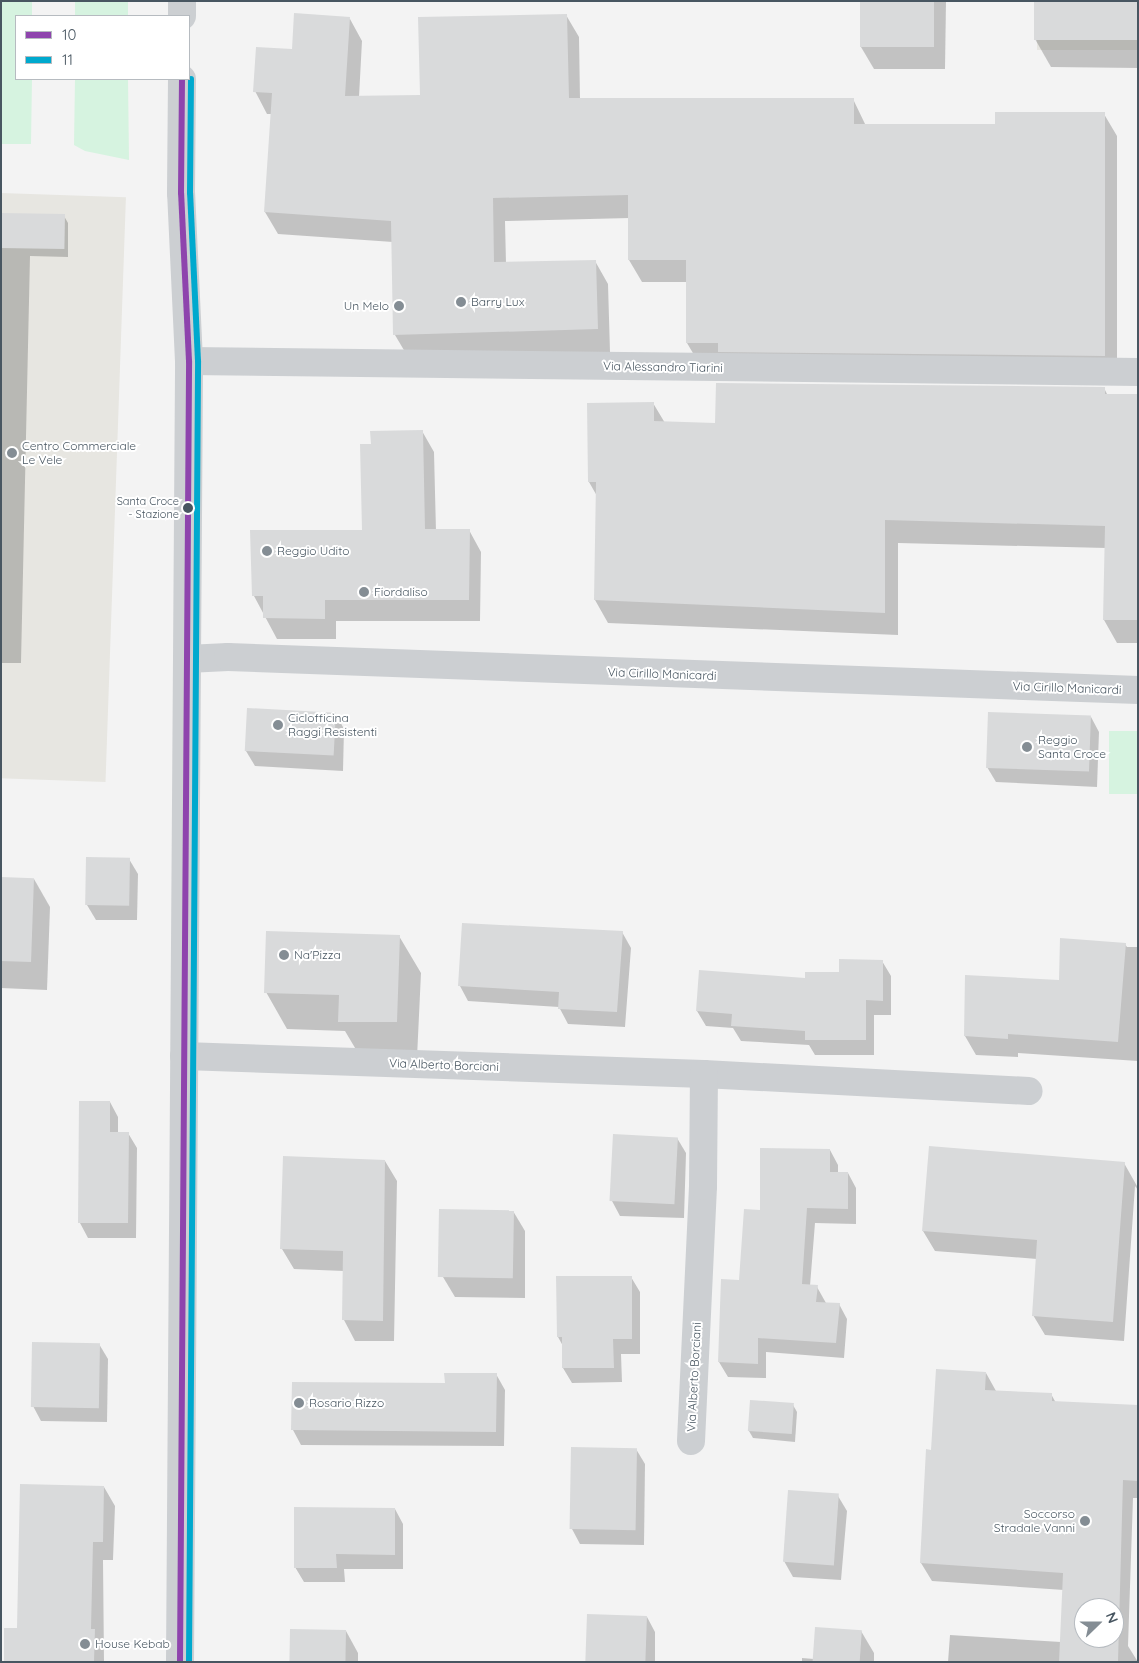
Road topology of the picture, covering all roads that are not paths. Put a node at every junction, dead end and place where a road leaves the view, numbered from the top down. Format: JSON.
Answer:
{"nodes":[{"id":1,"x":182,"y":1,"type":"edge"},
{"id":2,"x":182,"y":15,"type":"edge"},
{"id":3,"x":182,"y":80,"type":"edge"},
{"id":4,"x":189,"y":361,"type":"junction"},
{"id":5,"x":1138,"y":372,"type":"edge"},
{"id":6,"x":187,"y":658,"type":"junction"},
{"id":7,"x":1138,"y":690,"type":"edge"},
{"id":8,"x":184,"y":1056,"type":"junction"},
{"id":9,"x":704,"y":1074,"type":"junction"},
{"id":10,"x":1029,"y":1091,"type":"dead end"},
{"id":11,"x":691,"y":1441,"type":"dead end"},
{"id":12,"x":180,"y":1662,"type":"edge"}],
"edges":[{"from":1,"to":2,"type":"street"},
{"from":3,"to":4,"type":"street"},
{"from":4,"to":5,"type":"street","name":"Via Alessandro Tiarini"},
{"from":4,"to":6,"type":"street"},
{"from":6,"to":7,"type":"street","name":"Via Cirillo Manicardi"},
{"from":6,"to":8,"type":"street"},
{"from":8,"to":9,"type":"street","name":"Via Alberto Borciani"},
{"from":8,"to":12,"type":"street"},
{"from":9,"to":10,"type":"street","name":"Via Alberto Borciani"},
{"from":9,"to":11,"type":"street","name":"Via Alberto Borciani"}]}
